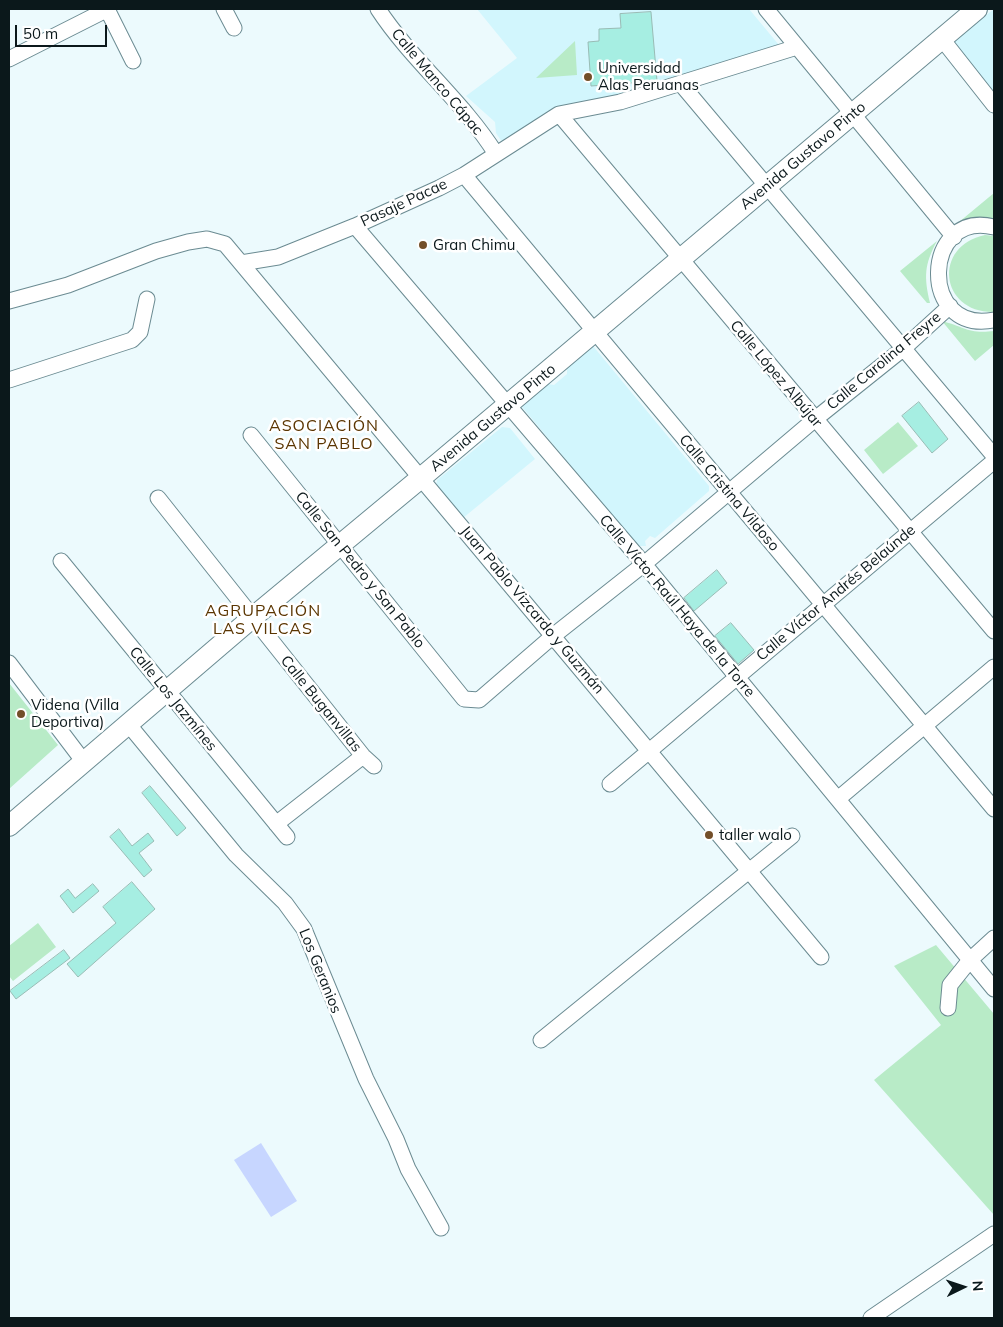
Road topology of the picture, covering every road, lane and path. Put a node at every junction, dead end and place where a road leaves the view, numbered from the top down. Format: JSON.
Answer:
{"nodes":[{"id":1,"x":107,"y":9,"type":"edge"},
{"id":2,"x":224,"y":9,"type":"edge"},
{"id":3,"x":378,"y":9,"type":"edge"},
{"id":4,"x":977,"y":9,"type":"edge"},
{"id":5,"x":771,"y":10,"type":"edge"},
{"id":6,"x":234,"y":28,"type":"dead end"},
{"id":7,"x":942,"y":40,"type":"junction"},
{"id":8,"x":797,"y":47,"type":"junction"},
{"id":9,"x":9,"y":59,"type":"edge"},
{"id":10,"x":133,"y":61,"type":"dead end"},
{"id":11,"x":681,"y":84,"type":"junction"},
{"id":12,"x":994,"y":104,"type":"edge"},
{"id":13,"x":559,"y":114,"type":"junction"},
{"id":14,"x":852,"y":114,"type":"junction"},
{"id":15,"x":496,"y":154,"type":"junction"},
{"id":16,"x":464,"y":176,"type":"junction"},
{"id":17,"x":766,"y":187,"type":"junction"},
{"id":18,"x":356,"y":226,"type":"junction"},
{"id":19,"x":994,"y":227,"type":"edge"},
{"id":20,"x":954,"y":236,"type":"junction"},
{"id":21,"x":680,"y":260,"type":"junction"},
{"id":22,"x":241,"y":263,"type":"junction"},
{"id":23,"x":147,"y":300,"type":"dead end"},
{"id":24,"x":9,"y":302,"type":"edge"},
{"id":25,"x":950,"y":306,"type":"junction"},
{"id":26,"x":994,"y":320,"type":"edge"},
{"id":27,"x":595,"y":332,"type":"junction"},
{"id":28,"x":904,"y":348,"type":"junction"},
{"id":29,"x":9,"y":380,"type":"edge"},
{"id":30,"x":508,"y":405,"type":"junction"},
{"id":31,"x":814,"y":420,"type":"junction"},
{"id":32,"x":251,"y":435,"type":"dead end"},
{"id":33,"x":994,"y":456,"type":"edge"},
{"id":34,"x":994,"y":461,"type":"edge"},
{"id":35,"x":422,"y":477,"type":"junction"},
{"id":36,"x":728,"y":493,"type":"junction"},
{"id":37,"x":158,"y":498,"type":"dead end"},
{"id":38,"x":910,"y":532,"type":"junction"},
{"id":39,"x":339,"y":546,"type":"junction"},
{"id":40,"x":61,"y":561,"type":"dead end"},
{"id":41,"x":644,"y":564,"type":"junction"},
{"id":42,"x":824,"y":604,"type":"junction"},
{"id":43,"x":252,"y":618,"type":"junction"},
{"id":44,"x":994,"y":631,"type":"edge"},
{"id":45,"x":553,"y":636,"type":"junction"},
{"id":46,"x":9,"y":663,"type":"edge"},
{"id":47,"x":994,"y":667,"type":"edge"},
{"id":48,"x":736,"y":677,"type":"junction"},
{"id":49,"x":167,"y":692,"type":"junction"},
{"id":50,"x":472,"y":701,"type":"joint"},
{"id":51,"x":129,"y":725,"type":"junction"},
{"id":52,"x":925,"y":726,"type":"junction"},
{"id":53,"x":648,"y":751,"type":"junction"},
{"id":54,"x":84,"y":762,"type":"junction"},
{"id":55,"x":610,"y":784,"type":"dead end"},
{"id":56,"x":839,"y":798,"type":"junction"},
{"id":57,"x":994,"y":809,"type":"edge"},
{"id":58,"x":276,"y":824,"type":"junction"},
{"id":59,"x":9,"y":826,"type":"edge"},
{"id":60,"x":792,"y":836,"type":"dead end"},
{"id":61,"x":287,"y":837,"type":"dead end"},
{"id":62,"x":749,"y":872,"type":"junction"},
{"id":63,"x":994,"y":938,"type":"edge"},
{"id":64,"x":821,"y":957,"type":"dead end"},
{"id":65,"x":970,"y":960,"type":"junction"},
{"id":66,"x":994,"y":989,"type":"edge"},
{"id":67,"x":948,"y":1008,"type":"dead end"},
{"id":68,"x":541,"y":1040,"type":"dead end"},
{"id":69,"x":441,"y":1228,"type":"dead end"},
{"id":70,"x":994,"y":1234,"type":"edge"},
{"id":71,"x":872,"y":1318,"type":"edge"}],
"edges":[{"from":1,"to":9,"type":"street"},
{"from":1,"to":10,"type":"street"},
{"from":2,"to":6,"type":"street"},
{"from":3,"to":15,"type":"street","name":"Calle Manco Cápac"},
{"from":4,"to":7,"type":"main road","name":"Avenida Gustavo Pinto"},
{"from":5,"to":8,"type":"street"},
{"from":7,"to":12,"type":"street"},
{"from":7,"to":14,"type":"main road","name":"Avenida Gustavo Pinto"},
{"from":8,"to":11,"type":"street","name":"Pasaje Pacae"},
{"from":8,"to":14,"type":"street"},
{"from":11,"to":13,"type":"street","name":"Pasaje Pacae"},
{"from":11,"to":17,"type":"street"},
{"from":13,"to":15,"type":"street","name":"Pasaje Pacae"},
{"from":13,"to":21,"type":"street","name":"Calle López Albújar"},
{"from":14,"to":17,"type":"main road","name":"Avenida Gustavo Pinto"},
{"from":14,"to":20,"type":"street"},
{"from":15,"to":16,"type":"street","name":"Pasaje Pacae"},
{"from":16,"to":18,"type":"street","name":"Pasaje Pacae"},
{"from":16,"to":27,"type":"street","name":"Calle Cristina Vildoso"},
{"from":17,"to":21,"type":"main road","name":"Avenida Gustavo Pinto"},
{"from":17,"to":28,"type":"street"},
{"from":18,"to":22,"type":"street","name":"Pasaje Pacae"},
{"from":18,"to":30,"type":"street","name":"Calle Víctor Raúl Haya de la Torre"},
{"from":19,"to":20,"type":"street"},
{"from":20,"to":25,"type":"street"},
{"from":21,"to":27,"type":"main road","name":"Avenida Gustavo Pinto"},
{"from":21,"to":31,"type":"street","name":"Calle López Albújar"},
{"from":22,"to":24,"type":"street"},
{"from":22,"to":35,"type":"street","name":"Juan Pablo Vizcardo y Guzmán"},
{"from":23,"to":29,"type":"street"},
{"from":25,"to":26,"type":"street"},
{"from":25,"to":28,"type":"street","name":"Calle Carolina Freyre"},
{"from":27,"to":30,"type":"main road","name":"Avenida Gustavo Pinto"},
{"from":27,"to":36,"type":"street","name":"Calle Cristina Vildoso"},
{"from":28,"to":31,"type":"street","name":"Calle Carolina Freyre"},
{"from":28,"to":33,"type":"street"},
{"from":30,"to":35,"type":"main road","name":"Avenida Gustavo Pinto"},
{"from":30,"to":41,"type":"street","name":"Calle Víctor Raúl Haya de la Torre"},
{"from":31,"to":36,"type":"street","name":"Calle Carolina Freyre"},
{"from":31,"to":38,"type":"street","name":"Calle López Albújar"},
{"from":32,"to":39,"type":"street","name":"Calle San Pedro y San Pablo"},
{"from":34,"to":38,"type":"street","name":"Calle Víctor Andrés Belaúnde"},
{"from":35,"to":39,"type":"main road","name":"Avenida Gustavo Pinto"},
{"from":35,"to":45,"type":"street","name":"Juan Pablo Vizcardo y Guzmán"},
{"from":36,"to":41,"type":"street","name":"Calle Carolina Freyre"},
{"from":36,"to":42,"type":"street","name":"Calle Cristina Vildoso"},
{"from":37,"to":43,"type":"street","name":"Calle Buganvillas"},
{"from":38,"to":42,"type":"street","name":"Calle Víctor Andrés Belaúnde"},
{"from":38,"to":44,"type":"street","name":"Calle López Albújar"},
{"from":39,"to":43,"type":"main road","name":"Avenida Gustavo Pinto"},
{"from":39,"to":50,"type":"street","name":"Calle San Pedro y San Pablo"},
{"from":40,"to":49,"type":"street","name":"Calle Los Jazmínes"},
{"from":41,"to":45,"type":"street","name":"Calle Carolina Freyre"},
{"from":41,"to":48,"type":"street","name":"Calle Víctor Raúl Haya de la Torre"},
{"from":42,"to":48,"type":"street","name":"Calle Víctor Andrés Belaúnde"},
{"from":42,"to":52,"type":"street","name":"Calle Cristina Vildoso"},
{"from":43,"to":49,"type":"main road","name":"Avenida Gustavo Pinto"},
{"from":43,"to":58,"type":"street","name":"Calle Buganvillas"},
{"from":45,"to":50,"type":"street","name":"Calle Carolina Freyre"},
{"from":45,"to":53,"type":"street","name":"Juan Pablo Vizcardo y Guzmán"},
{"from":46,"to":54,"type":"street"},
{"from":47,"to":52,"type":"street"},
{"from":48,"to":53,"type":"street","name":"Calle Víctor Andrés Belaúnde"},
{"from":48,"to":56,"type":"street","name":"Calle Víctor Raúl Haya de la Torre"},
{"from":49,"to":51,"type":"main road","name":"Avenida Gustavo Pinto"},
{"from":49,"to":58,"type":"street","name":"Calle Los Jazmínes"},
{"from":51,"to":54,"type":"main road","name":"Avenida Gustavo Pinto"},
{"from":51,"to":69,"type":"street","name":"Los Geranios"},
{"from":52,"to":56,"type":"street"},
{"from":52,"to":57,"type":"street","name":"Calle Cristina Vildoso"},
{"from":53,"to":55,"type":"street","name":"Calle Víctor Andrés Belaúnde"},
{"from":53,"to":62,"type":"street","name":"Juan Pablo Vizcardo y Guzmán"},
{"from":54,"to":59,"type":"main road","name":"Avenida Gustavo Pinto"},
{"from":56,"to":65,"type":"street","name":"Calle Víctor Raúl Haya de la Torre"},
{"from":58,"to":61,"type":"street","name":"Calle Los Jazmínes"},
{"from":60,"to":62,"type":"street"},
{"from":62,"to":64,"type":"street","name":"Juan Pablo Vizcardo y Guzmán"},
{"from":62,"to":68,"type":"street"},
{"from":63,"to":65,"type":"street"},
{"from":65,"to":66,"type":"street","name":"Calle Víctor Raúl Haya de la Torre"},
{"from":65,"to":67,"type":"street"},
{"from":70,"to":71,"type":"street"}]}
